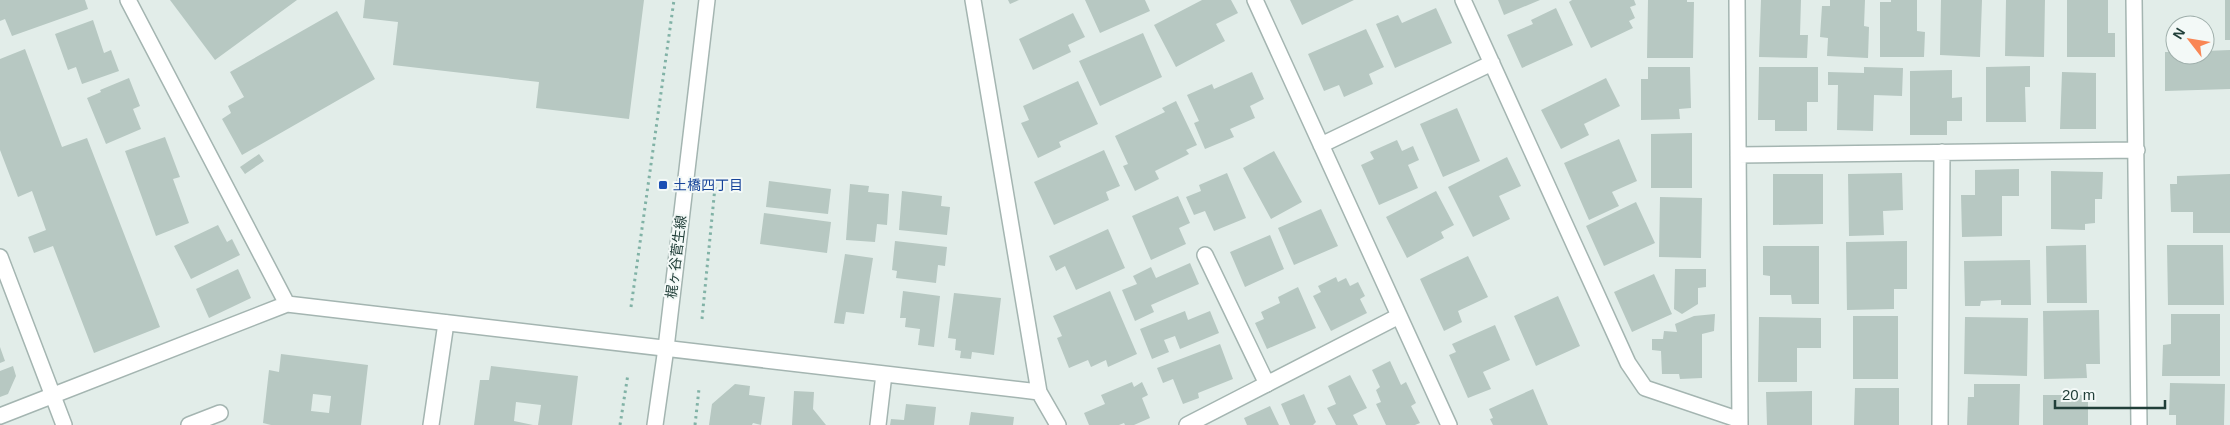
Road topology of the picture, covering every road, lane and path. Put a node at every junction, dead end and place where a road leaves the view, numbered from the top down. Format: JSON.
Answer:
{"nodes":[{"id":1,"x":128,"y":0,"type":"edge"},
{"id":2,"x":674,"y":0,"type":"edge"},
{"id":3,"x":707,"y":0,"type":"edge"},
{"id":4,"x":973,"y":0,"type":"edge"},
{"id":5,"x":1255,"y":0,"type":"edge"},
{"id":6,"x":1463,"y":0,"type":"edge"},
{"id":7,"x":1737,"y":0,"type":"edge"},
{"id":8,"x":2134,"y":0,"type":"edge"},
{"id":9,"x":1492,"y":63,"type":"junction"},
{"id":10,"x":1321,"y":146,"type":"junction"},
{"id":11,"x":2136,"y":150,"type":"junction"},
{"id":12,"x":1942,"y":152,"type":"junction"},
{"id":13,"x":1738,"y":155,"type":"junction"},
{"id":14,"x":1206,"y":255,"type":"dead end"},
{"id":15,"x":0,"y":257,"type":"edge"},
{"id":16,"x":287,"y":304,"type":"junction"},
{"id":17,"x":631,"y":307,"type":"dead end"},
{"id":18,"x":1399,"y":316,"type":"junction"},
{"id":19,"x":446,"y":323,"type":"junction"},
{"id":20,"x":666,"y":348,"type":"junction"},
{"id":21,"x":628,"y":374,"type":"dead end"},
{"id":22,"x":884,"y":374,"type":"junction"},
{"id":23,"x":1267,"y":384,"type":"junction"},
{"id":24,"x":699,"y":389,"type":"dead end"},
{"id":25,"x":1039,"y":392,"type":"junction"},
{"id":26,"x":53,"y":396,"type":"junction"},
{"id":27,"x":0,"y":416,"type":"edge"},
{"id":28,"x":211,"y":419,"type":"edge"},
{"id":29,"x":1740,"y":423,"type":"edge"},
{"id":30,"x":64,"y":425,"type":"edge"},
{"id":31,"x":190,"y":425,"type":"edge"},
{"id":32,"x":431,"y":425,"type":"edge"},
{"id":33,"x":620,"y":425,"type":"edge"},
{"id":34,"x":655,"y":425,"type":"edge"},
{"id":35,"x":695,"y":425,"type":"edge"},
{"id":36,"x":878,"y":425,"type":"edge"},
{"id":37,"x":1058,"y":425,"type":"edge"},
{"id":38,"x":1186,"y":425,"type":"edge"},
{"id":39,"x":1449,"y":425,"type":"edge"},
{"id":40,"x":1940,"y":425,"type":"edge"},
{"id":41,"x":2139,"y":425,"type":"edge"}],
"edges":[{"from":1,"to":16,"type":"street"},
{"from":2,"to":17,"type":"path"},
{"from":3,"to":20,"type":"street","name":"梶ヶ谷菅生線"},
{"from":4,"to":25,"type":"street"},
{"from":5,"to":10,"type":"street"},
{"from":6,"to":9,"type":"street"},
{"from":7,"to":13,"type":"street"},
{"from":8,"to":11,"type":"street"},
{"from":9,"to":10,"type":"street"},
{"from":9,"to":29,"type":"street"},
{"from":10,"to":18,"type":"street"},
{"from":11,"to":12,"type":"street"},
{"from":11,"to":41,"type":"street"},
{"from":12,"to":13,"type":"street"},
{"from":12,"to":40,"type":"street"},
{"from":13,"to":29,"type":"street"},
{"from":14,"to":23,"type":"street"},
{"from":15,"to":26,"type":"street"},
{"from":16,"to":19,"type":"street"},
{"from":16,"to":26,"type":"street"},
{"from":18,"to":23,"type":"street"},
{"from":18,"to":39,"type":"street"},
{"from":19,"to":20,"type":"street"},
{"from":19,"to":32,"type":"street"},
{"from":20,"to":22,"type":"street"},
{"from":20,"to":34,"type":"street","name":"梶ヶ谷菅生線"},
{"from":21,"to":33,"type":"path"},
{"from":22,"to":25,"type":"street"},
{"from":22,"to":36,"type":"street"},
{"from":23,"to":38,"type":"street"},
{"from":24,"to":35,"type":"path"},
{"from":25,"to":37,"type":"street"},
{"from":26,"to":27,"type":"street"},
{"from":26,"to":30,"type":"street"},
{"from":28,"to":31,"type":"street"}]}
